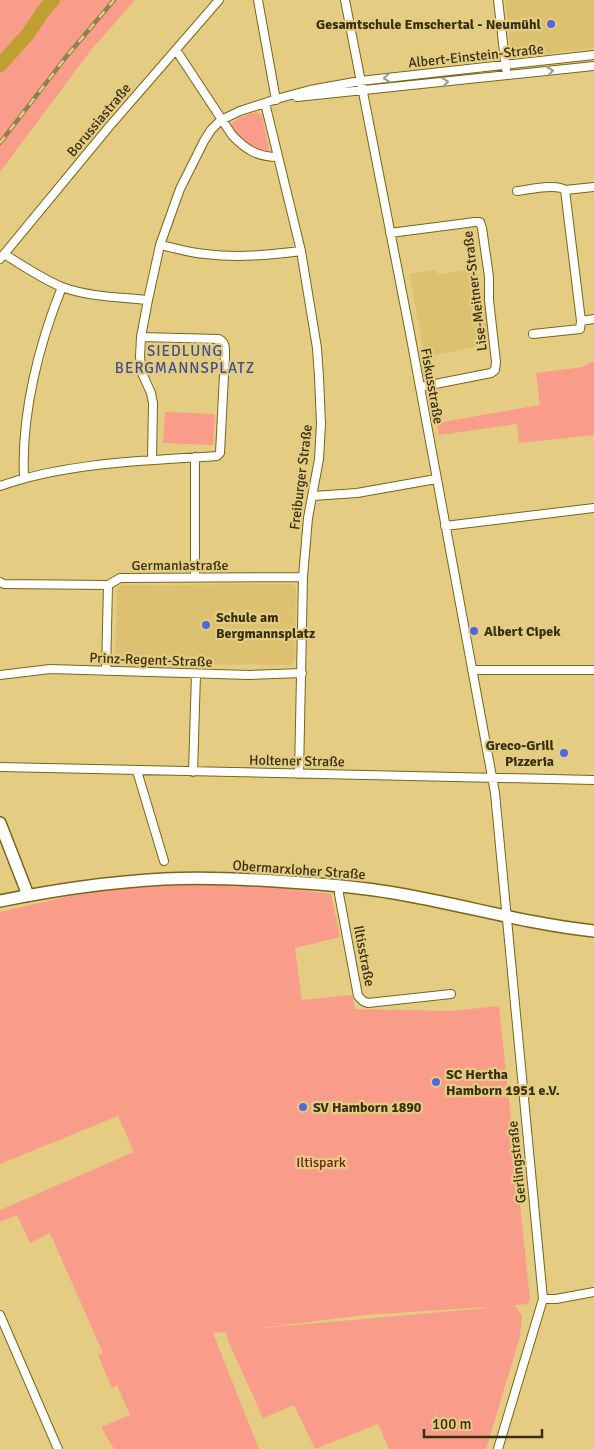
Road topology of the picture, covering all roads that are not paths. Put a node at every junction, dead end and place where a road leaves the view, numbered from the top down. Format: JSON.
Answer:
{"nodes":[{"id":1,"x":219,"y":0,"type":"edge"},
{"id":2,"x":258,"y":0,"type":"edge"},
{"id":3,"x":345,"y":0,"type":"edge"},
{"id":4,"x":498,"y":0,"type":"edge"},
{"id":5,"x":176,"y":50,"type":"junction"},
{"id":6,"x":594,"y":55,"type":"edge"},
{"id":7,"x":505,"y":66,"type":"junction"},
{"id":8,"x":594,"y":66,"type":"edge"},
{"id":9,"x":506,"y":76,"type":"junction"},
{"id":10,"x":360,"y":81,"type":"junction"},
{"id":11,"x":362,"y":91,"type":"junction"},
{"id":12,"x":278,"y":99,"type":"junction"},
{"id":13,"x":265,"y":103,"type":"junction"},
{"id":14,"x":221,"y":120,"type":"junction"},
{"id":15,"x":278,"y":157,"type":"junction"},
{"id":16,"x":594,"y":187,"type":"edge"},
{"id":17,"x":565,"y":190,"type":"junction"},
{"id":18,"x":516,"y":191,"type":"dead end"},
{"id":19,"x":390,"y":233,"type":"junction"},
{"id":20,"x":160,"y":245,"type":"junction"},
{"id":21,"x":301,"y":251,"type":"junction"},
{"id":22,"x":2,"y":256,"type":"edge"},
{"id":23,"x":62,"y":287,"type":"junction"},
{"id":24,"x":148,"y":300,"type":"junction"},
{"id":25,"x":594,"y":319,"type":"edge"},
{"id":26,"x":581,"y":321,"type":"junction"},
{"id":27,"x":533,"y":334,"type":"dead end"},
{"id":28,"x":140,"y":337,"type":"junction"},
{"id":29,"x":420,"y":387,"type":"junction"},
{"id":30,"x":195,"y":457,"type":"junction"},
{"id":31,"x":152,"y":459,"type":"junction"},
{"id":32,"x":24,"y":478,"type":"junction"},
{"id":33,"x":436,"y":479,"type":"junction"},
{"id":34,"x":0,"y":486,"type":"edge"},
{"id":35,"x":313,"y":496,"type":"junction"},
{"id":36,"x":594,"y":508,"type":"edge"},
{"id":37,"x":445,"y":526,"type":"junction"},
{"id":38,"x":195,"y":577,"type":"junction"},
{"id":39,"x":303,"y":577,"type":"junction"},
{"id":40,"x":0,"y":582,"type":"edge"},
{"id":41,"x":108,"y":585,"type":"junction"},
{"id":42,"x":106,"y":670,"type":"junction"},
{"id":43,"x":472,"y":670,"type":"junction"},
{"id":44,"x":594,"y":670,"type":"edge"},
{"id":45,"x":302,"y":673,"type":"junction"},
{"id":46,"x":196,"y":674,"type":"junction"},
{"id":47,"x":0,"y":675,"type":"edge"},
{"id":48,"x":0,"y":767,"type":"edge"},
{"id":49,"x":137,"y":771,"type":"junction"},
{"id":50,"x":193,"y":772,"type":"junction"},
{"id":51,"x":299,"y":774,"type":"junction"},
{"id":52,"x":492,"y":778,"type":"junction"},
{"id":53,"x":594,"y":780,"type":"edge"},
{"id":54,"x":0,"y":823,"type":"edge"},
{"id":55,"x":164,"y":861,"type":"dead end"},
{"id":56,"x":340,"y":886,"type":"junction"},
{"id":57,"x":28,"y":895,"type":"junction"},
{"id":58,"x":0,"y":901,"type":"edge"},
{"id":59,"x":507,"y":916,"type":"junction"},
{"id":60,"x":594,"y":931,"type":"edge"},
{"id":61,"x":451,"y":994,"type":"dead end"},
{"id":62,"x":594,"y":1292,"type":"edge"},
{"id":63,"x":543,"y":1299,"type":"junction"},
{"id":64,"x":0,"y":1315,"type":"edge"},
{"id":65,"x":58,"y":1449,"type":"edge"},
{"id":66,"x":498,"y":1449,"type":"edge"}],
"edges":[{"from":1,"to":5,"type":"street","name":"Borussiastraße"},
{"from":2,"to":12,"type":"street"},
{"from":3,"to":10,"type":"street","name":"Fiskusstraße"},
{"from":4,"to":7,"type":"street"},
{"from":5,"to":14,"type":"street"},
{"from":5,"to":22,"type":"street","name":"Borussiastraße"},
{"from":6,"to":7,"type":"street","name":"Albert-Einstein-Straße"},
{"from":7,"to":9,"type":"street"},
{"from":7,"to":10,"type":"street","name":"Albert-Einstein-Straße","one_way":true},
{"from":9,"to":8,"type":"street","name":"Albert-Einstein-Straße","one_way":true},
{"from":11,"to":9,"type":"street","name":"Albert-Einstein-Straße","one_way":true},
{"from":10,"to":11,"type":"street","name":"Fiskusstraße"},
{"from":10,"to":12,"type":"street","name":"Albert-Einstein-Straße"},
{"from":11,"to":12,"type":"street","name":"Albert-Einstein-Straße"},
{"from":11,"to":19,"type":"street","name":"Fiskusstraße"},
{"from":12,"to":13,"type":"street"},
{"from":13,"to":14,"type":"street"},
{"from":13,"to":15,"type":"street","name":"Freiburger Straße"},
{"from":14,"to":15,"type":"street"},
{"from":14,"to":20,"type":"street"},
{"from":15,"to":21,"type":"street","name":"Freiburger Straße"},
{"from":16,"to":17,"type":"street"},
{"from":17,"to":18,"type":"street"},
{"from":17,"to":26,"type":"street"},
{"from":19,"to":29,"type":"street","name":"Fiskusstraße"},
{"from":19,"to":29,"type":"street","name":"Lise-Meitner-Straße"},
{"from":20,"to":21,"type":"street"},
{"from":20,"to":24,"type":"street"},
{"from":21,"to":35,"type":"street","name":"Freiburger Straße"},
{"from":22,"to":23,"type":"street"},
{"from":23,"to":24,"type":"street"},
{"from":23,"to":32,"type":"street"},
{"from":24,"to":28,"type":"street"},
{"from":25,"to":26,"type":"street"},
{"from":26,"to":27,"type":"street"},
{"from":28,"to":30,"type":"street"},
{"from":28,"to":31,"type":"street"},
{"from":29,"to":33,"type":"street","name":"Fiskusstraße"},
{"from":30,"to":31,"type":"street"},
{"from":30,"to":38,"type":"street"},
{"from":31,"to":32,"type":"street"},
{"from":32,"to":34,"type":"street"},
{"from":33,"to":35,"type":"street"},
{"from":33,"to":37,"type":"street","name":"Fiskusstraße"},
{"from":35,"to":39,"type":"street","name":"Freiburger Straße"},
{"from":36,"to":37,"type":"street"},
{"from":37,"to":43,"type":"street","name":"Fiskusstraße"},
{"from":38,"to":39,"type":"street","name":"Germaniastraße"},
{"from":38,"to":41,"type":"street","name":"Germaniastraße"},
{"from":39,"to":45,"type":"street","name":"Freiburger Straße"},
{"from":40,"to":41,"type":"street","name":"Germaniastraße"},
{"from":41,"to":42,"type":"street"},
{"from":42,"to":46,"type":"street","name":"Prinz-Regent-Straße"},
{"from":42,"to":47,"type":"street","name":"Prinz-Regent-Straße"},
{"from":43,"to":44,"type":"street"},
{"from":43,"to":52,"type":"street","name":"Fiskusstraße"},
{"from":45,"to":46,"type":"street","name":"Prinz-Regent-Straße"},
{"from":45,"to":51,"type":"street","name":"Freiburger Straße"},
{"from":46,"to":50,"type":"street"},
{"from":48,"to":49,"type":"street","name":"Holtener Straße"},
{"from":49,"to":50,"type":"street","name":"Holtener Straße"},
{"from":49,"to":55,"type":"street"},
{"from":50,"to":51,"type":"street","name":"Holtener Straße"},
{"from":51,"to":52,"type":"street","name":"Holtener Straße"},
{"from":52,"to":53,"type":"street","name":"Holtener Straße"},
{"from":52,"to":59,"type":"street","name":"Gerlingstraße"},
{"from":54,"to":57,"type":"street"},
{"from":56,"to":57,"type":"street","name":"Obermarxloher Straße"},
{"from":56,"to":59,"type":"street","name":"Obermarxloher Straße"},
{"from":56,"to":61,"type":"street","name":"Iltisstraße"},
{"from":57,"to":58,"type":"street","name":"Obermarxloher Straße"},
{"from":59,"to":60,"type":"street","name":"Obermarxloher Straße"},
{"from":59,"to":63,"type":"street","name":"Gerlingstraße"},
{"from":62,"to":63,"type":"street"},
{"from":63,"to":66,"type":"street","name":"Gerlingstraße"},
{"from":64,"to":65,"type":"street"}]}
